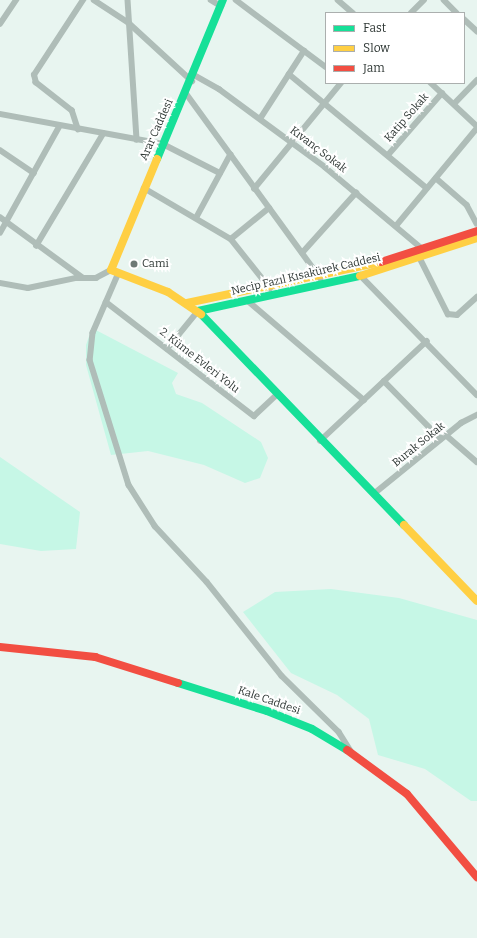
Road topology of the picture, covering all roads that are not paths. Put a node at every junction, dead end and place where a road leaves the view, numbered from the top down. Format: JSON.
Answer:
{"nodes":[{"id":1,"x":16,"y":0,"type":"edge"},
{"id":2,"x":83,"y":0,"type":"edge"},
{"id":3,"x":94,"y":0,"type":"edge"},
{"id":4,"x":128,"y":0,"type":"edge"},
{"id":5,"x":211,"y":0,"type":"edge"},
{"id":6,"x":236,"y":0,"type":"edge"},
{"id":7,"x":338,"y":0,"type":"edge"},
{"id":8,"x":444,"y":0,"type":"edge"},
{"id":9,"x":421,"y":1,"type":"edge"},
{"id":10,"x":222,"y":3,"type":"edge"},
{"id":11,"x":352,"y":12,"type":"edge"},
{"id":12,"x":412,"y":12,"type":"edge"},
{"id":13,"x":456,"y":12,"type":"edge"},
{"id":14,"x":465,"y":20,"type":"edge"},
{"id":15,"x":129,"y":23,"type":"junction"},
{"id":16,"x":0,"y":24,"type":"edge"},
{"id":17,"x":477,"y":31,"type":"edge"},
{"id":18,"x":304,"y":51,"type":"junction"},
{"id":19,"x":325,"y":66,"type":"edge"},
{"id":20,"x":289,"y":74,"type":"junction"},
{"id":21,"x":193,"y":78,"type":"junction"},
{"id":22,"x":477,"y":80,"type":"edge"},
{"id":23,"x":340,"y":84,"type":"edge"},
{"id":24,"x":432,"y":84,"type":"edge"},
{"id":25,"x":186,"y":93,"type":"junction"},
{"id":26,"x":442,"y":93,"type":"junction"},
{"id":27,"x":325,"y":103,"type":"junction"},
{"id":28,"x":454,"y":104,"type":"junction"},
{"id":29,"x":0,"y":114,"type":"edge"},
{"id":30,"x":260,"y":119,"type":"junction"},
{"id":31,"x":59,"y":127,"type":"junction"},
{"id":32,"x":477,"y":127,"type":"edge"},
{"id":33,"x":78,"y":130,"type":"junction"},
{"id":34,"x":103,"y":134,"type":"junction"},
{"id":35,"x":137,"y":140,"type":"junction"},
{"id":36,"x":292,"y":143,"type":"junction"},
{"id":37,"x":162,"y":144,"type":"junction"},
{"id":38,"x":0,"y":150,"type":"edge"},
{"id":39,"x":230,"y":155,"type":"junction"},
{"id":40,"x":388,"y":155,"type":"junction"},
{"id":41,"x":34,"y":173,"type":"junction"},
{"id":42,"x":220,"y":173,"type":"junction"},
{"id":43,"x":436,"y":178,"type":"junction"},
{"id":44,"x":144,"y":188,"type":"junction"},
{"id":45,"x":427,"y":188,"type":"junction"},
{"id":46,"x":254,"y":189,"type":"junction"},
{"id":47,"x":356,"y":193,"type":"junction"},
{"id":48,"x":269,"y":208,"type":"junction"},
{"id":49,"x":0,"y":217,"type":"edge"},
{"id":50,"x":196,"y":218,"type":"junction"},
{"id":51,"x":7,"y":222,"type":"junction"},
{"id":52,"x":477,"y":224,"type":"edge"},
{"id":53,"x":396,"y":226,"type":"junction"},
{"id":54,"x":477,"y":231,"type":"edge"},
{"id":55,"x":0,"y":233,"type":"edge"},
{"id":56,"x":477,"y":238,"type":"edge"},
{"id":57,"x":231,"y":239,"type":"junction"},
{"id":58,"x":36,"y":246,"type":"junction"},
{"id":59,"x":424,"y":250,"type":"junction"},
{"id":60,"x":302,"y":253,"type":"junction"},
{"id":61,"x":420,"y":258,"type":"junction"},
{"id":62,"x":115,"y":271,"type":"junction"},
{"id":63,"x":360,"y":276,"type":"junction"},
{"id":64,"x":82,"y":278,"type":"junction"},
{"id":65,"x":321,"y":279,"type":"junction"},
{"id":66,"x":0,"y":283,"type":"edge"},
{"id":67,"x":270,"y":288,"type":"junction"},
{"id":68,"x":477,"y":297,"type":"edge"},
{"id":69,"x":247,"y":300,"type":"junction"},
{"id":70,"x":106,"y":302,"type":"junction"},
{"id":71,"x":187,"y":303,"type":"junction"},
{"id":72,"x":198,"y":311,"type":"junction"},
{"id":73,"x":427,"y":341,"type":"junction"},
{"id":74,"x":167,"y":349,"type":"junction"},
{"id":75,"x":384,"y":381,"type":"junction"},
{"id":76,"x":278,"y":394,"type":"junction"},
{"id":77,"x":477,"y":395,"type":"edge"},
{"id":78,"x":364,"y":400,"type":"junction"},
{"id":79,"x":477,"y":414,"type":"edge"},
{"id":80,"x":444,"y":437,"type":"junction"},
{"id":81,"x":320,"y":441,"type":"junction"},
{"id":82,"x":477,"y":462,"type":"edge"},
{"id":83,"x":375,"y":493,"type":"junction"},
{"id":84,"x":477,"y":601,"type":"edge"},
{"id":85,"x":0,"y":648,"type":"edge"},
{"id":86,"x":351,"y":751,"type":"junction"},
{"id":87,"x":477,"y":877,"type":"edge"}],
"edges":[{"from":1,"to":16,"type":"street"},
{"from":2,"to":33,"type":"street"},
{"from":3,"to":15,"type":"street","name":"Kıvanç Sokak"},
{"from":4,"to":15,"type":"street"},
{"from":5,"to":10,"type":"street"},
{"from":6,"to":18,"type":"street"},
{"from":7,"to":11,"type":"street"},
{"from":8,"to":13,"type":"street"},
{"from":9,"to":12,"type":"street"},
{"from":10,"to":21,"type":"street","name":"Arar Caddesi"},
{"from":14,"to":17,"type":"street"},
{"from":15,"to":21,"type":"street","name":"Kıvanç Sokak"},
{"from":15,"to":35,"type":"street"},
{"from":18,"to":19,"type":"street"},
{"from":18,"to":20,"type":"street"},
{"from":20,"to":27,"type":"street"},
{"from":20,"to":30,"type":"street"},
{"from":21,"to":25,"type":"street","name":"Arar Caddesi"},
{"from":21,"to":30,"type":"street","name":"Kıvanç Sokak"},
{"from":22,"to":28,"type":"street"},
{"from":23,"to":27,"type":"street"},
{"from":24,"to":26,"type":"street"},
{"from":25,"to":37,"type":"street","name":"Arar Caddesi"},
{"from":25,"to":39,"type":"street"},
{"from":26,"to":28,"type":"street"},
{"from":26,"to":40,"type":"street","name":"Katip Sokak"},
{"from":27,"to":36,"type":"street"},
{"from":27,"to":40,"type":"street"},
{"from":28,"to":32,"type":"street"},
{"from":29,"to":31,"type":"street"},
{"from":30,"to":36,"type":"street","name":"Kıvanç Sokak"},
{"from":31,"to":33,"type":"street"},
{"from":31,"to":41,"type":"street"},
{"from":32,"to":43,"type":"street"},
{"from":33,"to":34,"type":"street"},
{"from":34,"to":35,"type":"street"},
{"from":34,"to":58,"type":"street"},
{"from":35,"to":37,"type":"street"},
{"from":36,"to":46,"type":"street"},
{"from":36,"to":47,"type":"street","name":"Kıvanç Sokak"},
{"from":37,"to":42,"type":"street"},
{"from":37,"to":44,"type":"street","name":"Arar Caddesi"},
{"from":38,"to":41,"type":"street"},
{"from":39,"to":42,"type":"street"},
{"from":39,"to":46,"type":"street"},
{"from":40,"to":45,"type":"street"},
{"from":41,"to":51,"type":"street"},
{"from":42,"to":50,"type":"street"},
{"from":43,"to":45,"type":"street"},
{"from":43,"to":52,"type":"street"},
{"from":44,"to":50,"type":"street"},
{"from":44,"to":62,"type":"street","name":"Arar Caddesi"},
{"from":45,"to":53,"type":"street"},
{"from":46,"to":48,"type":"street"},
{"from":47,"to":53,"type":"street","name":"Kıvanç Sokak"},
{"from":47,"to":60,"type":"street"},
{"from":48,"to":57,"type":"street"},
{"from":48,"to":60,"type":"street"},
{"from":49,"to":51,"type":"street"},
{"from":50,"to":57,"type":"street"},
{"from":51,"to":55,"type":"street"},
{"from":51,"to":58,"type":"street"},
{"from":53,"to":59,"type":"street","name":"Kıvanç Sokak"},
{"from":54,"to":59,"type":"street","name":"Necip Fazıl Kısakürek Caddesi"},
{"from":56,"to":61,"type":"street","name":"Necip Fazıl Kısakürek Caddesi"},
{"from":57,"to":67,"type":"street"},
{"from":58,"to":64,"type":"street"},
{"from":59,"to":65,"type":"street","name":"Necip Fazıl Kısakürek Caddesi"},
{"from":60,"to":65,"type":"street"},
{"from":61,"to":63,"type":"street","name":"Necip Fazıl Kısakürek Caddesi"},
{"from":61,"to":68,"type":"street"},
{"from":62,"to":64,"type":"street"},
{"from":62,"to":70,"type":"street"},
{"from":62,"to":71,"type":"street"},
{"from":63,"to":69,"type":"street","name":"Necip Fazıl Kısakürek Caddesi"},
{"from":63,"to":73,"type":"street"},
{"from":64,"to":66,"type":"street"},
{"from":65,"to":67,"type":"street","name":"Necip Fazıl Kısakürek Caddesi"},
{"from":67,"to":71,"type":"street","name":"Necip Fazıl Kısakürek Caddesi"},
{"from":69,"to":72,"type":"street","name":"Necip Fazıl Kısakürek Caddesi"},
{"from":69,"to":78,"type":"street"},
{"from":70,"to":74,"type":"street","name":"2. Küme Evleri Yolu"},
{"from":70,"to":86,"type":"street"},
{"from":71,"to":72,"type":"street"},
{"from":72,"to":74,"type":"street"},
{"from":72,"to":76,"type":"street"},
{"from":73,"to":75,"type":"street"},
{"from":73,"to":77,"type":"street"},
{"from":74,"to":76,"type":"street","name":"2. Küme Evleri Yolu"},
{"from":75,"to":78,"type":"street"},
{"from":75,"to":80,"type":"street"},
{"from":76,"to":81,"type":"street"},
{"from":78,"to":81,"type":"street"},
{"from":79,"to":80,"type":"street","name":"Burak Sokak"},
{"from":80,"to":82,"type":"street"},
{"from":80,"to":83,"type":"street","name":"Burak Sokak"},
{"from":81,"to":83,"type":"street"},
{"from":83,"to":84,"type":"street"},
{"from":85,"to":86,"type":"street","name":"Kale Caddesi"},
{"from":86,"to":87,"type":"street","name":"Kale Caddesi"}]}
